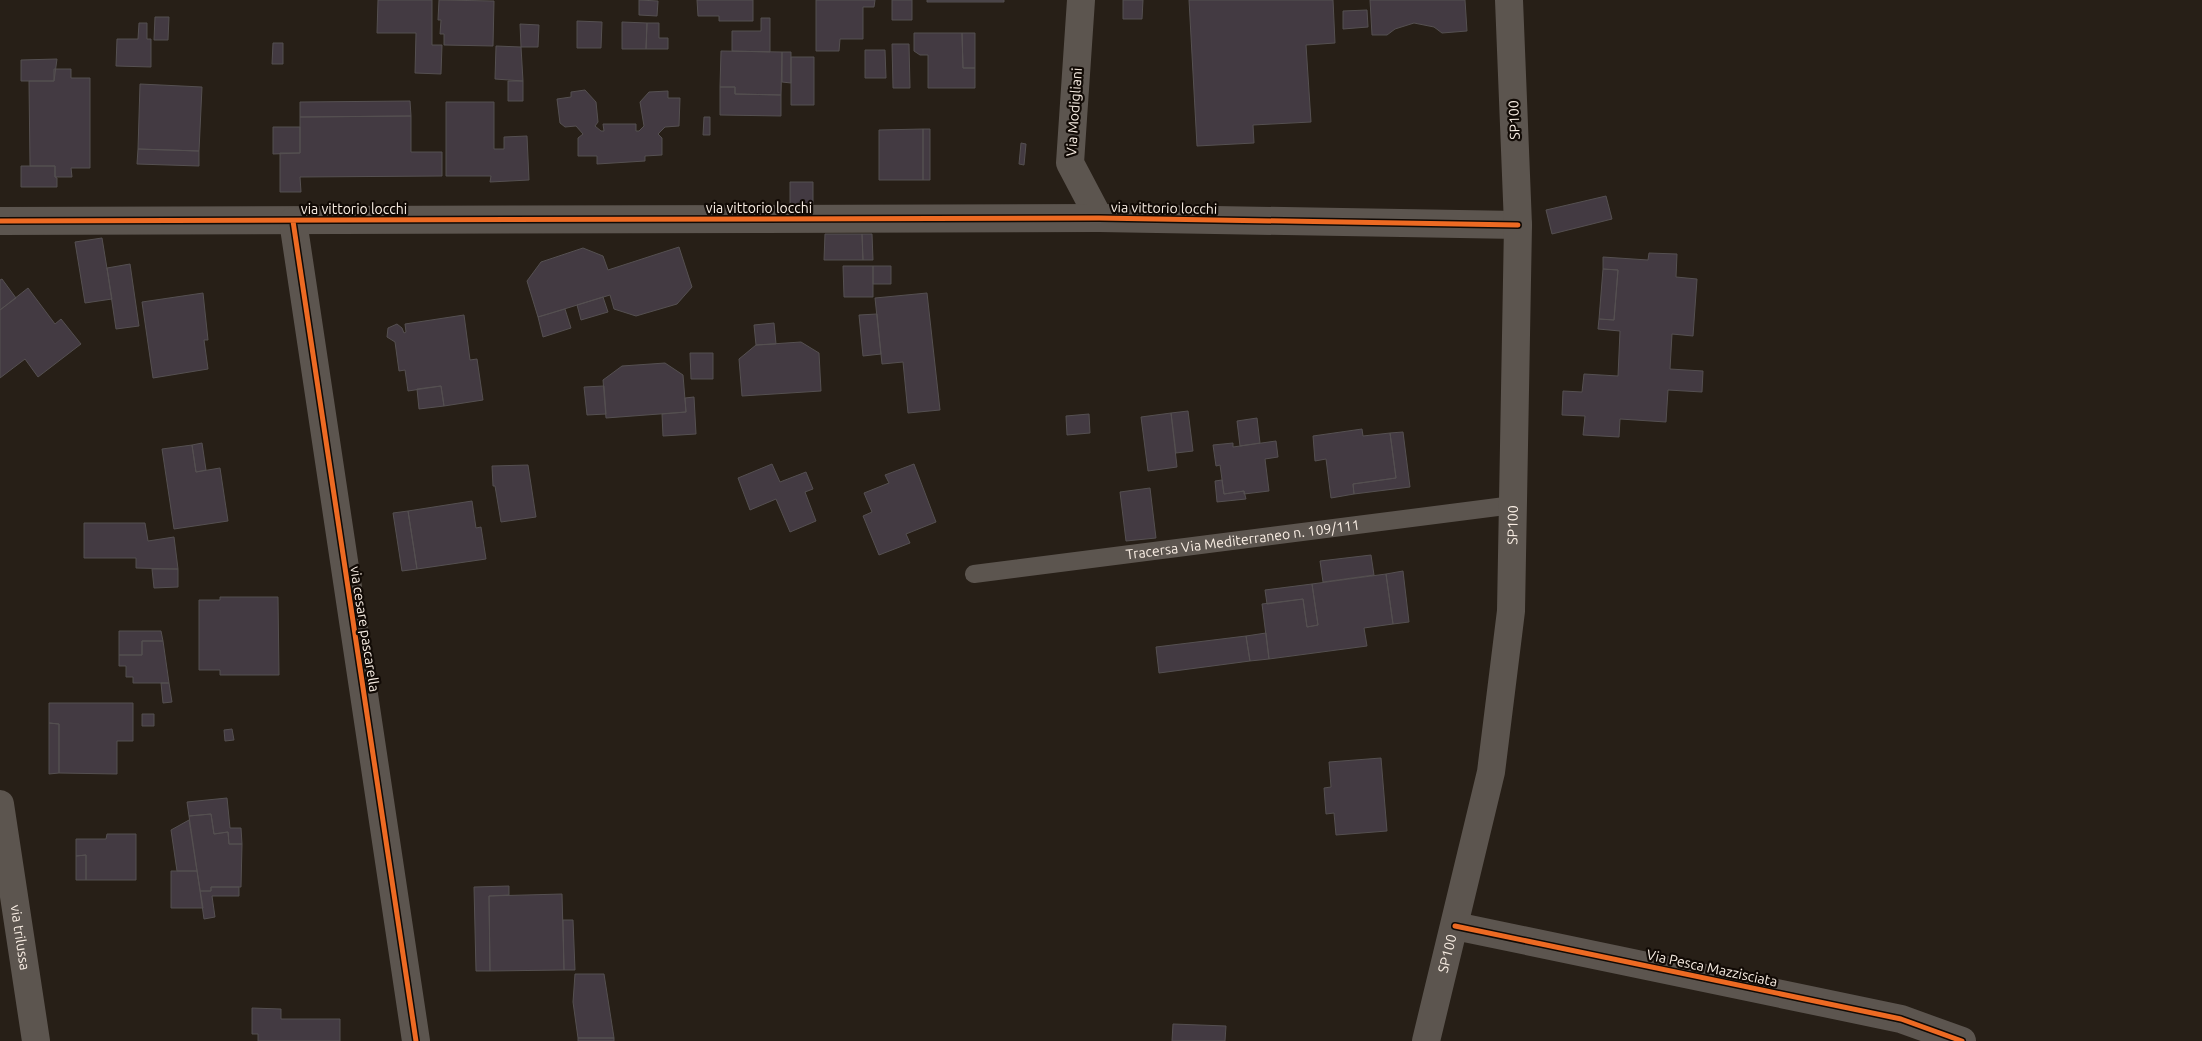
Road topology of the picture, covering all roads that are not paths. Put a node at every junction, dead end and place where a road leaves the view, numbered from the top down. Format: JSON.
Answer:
{"nodes":[{"id":1,"x":1081,"y":0,"type":"edge"},
{"id":2,"x":1509,"y":0,"type":"edge"},
{"id":3,"x":1099,"y":218,"type":"junction"},
{"id":4,"x":292,"y":221,"type":"junction"},
{"id":5,"x":0,"y":222,"type":"edge"},
{"id":6,"x":1518,"y":225,"type":"junction"},
{"id":7,"x":1513,"y":504,"type":"junction"},
{"id":8,"x":974,"y":574,"type":"dead end"},
{"id":9,"x":0,"y":804,"type":"edge"},
{"id":10,"x":1455,"y":926,"type":"junction"},
{"id":11,"x":36,"y":1041,"type":"edge"},
{"id":12,"x":416,"y":1041,"type":"edge"},
{"id":13,"x":1426,"y":1041,"type":"edge"},
{"id":14,"x":1962,"y":1041,"type":"edge"}],
"edges":[{"from":1,"to":3,"type":"street","name":"Via Modigliani"},
{"from":2,"to":6,"type":"street","name":"SP100","number":"SP100"},
{"from":3,"to":4,"type":"street","name":"via vittorio locchi"},
{"from":3,"to":6,"type":"street","name":"via vittorio locchi"},
{"from":4,"to":5,"type":"street","name":"via vittorio locchi"},
{"from":4,"to":12,"type":"street","name":"via cesare pascarella"},
{"from":6,"to":7,"type":"street","name":"SP100","number":"SP100"},
{"from":7,"to":8,"type":"lane","name":"Tracersa Via Mediterraneo n. 109/111"},
{"from":7,"to":10,"type":"street","name":"SP100","number":"SP100"},
{"from":9,"to":11,"type":"street","name":"via trilussa"},
{"from":10,"to":13,"type":"street","name":"SP100","number":"SP100"},
{"from":10,"to":14,"type":"street","name":"Via Pesca Mazzisciata"}]}
